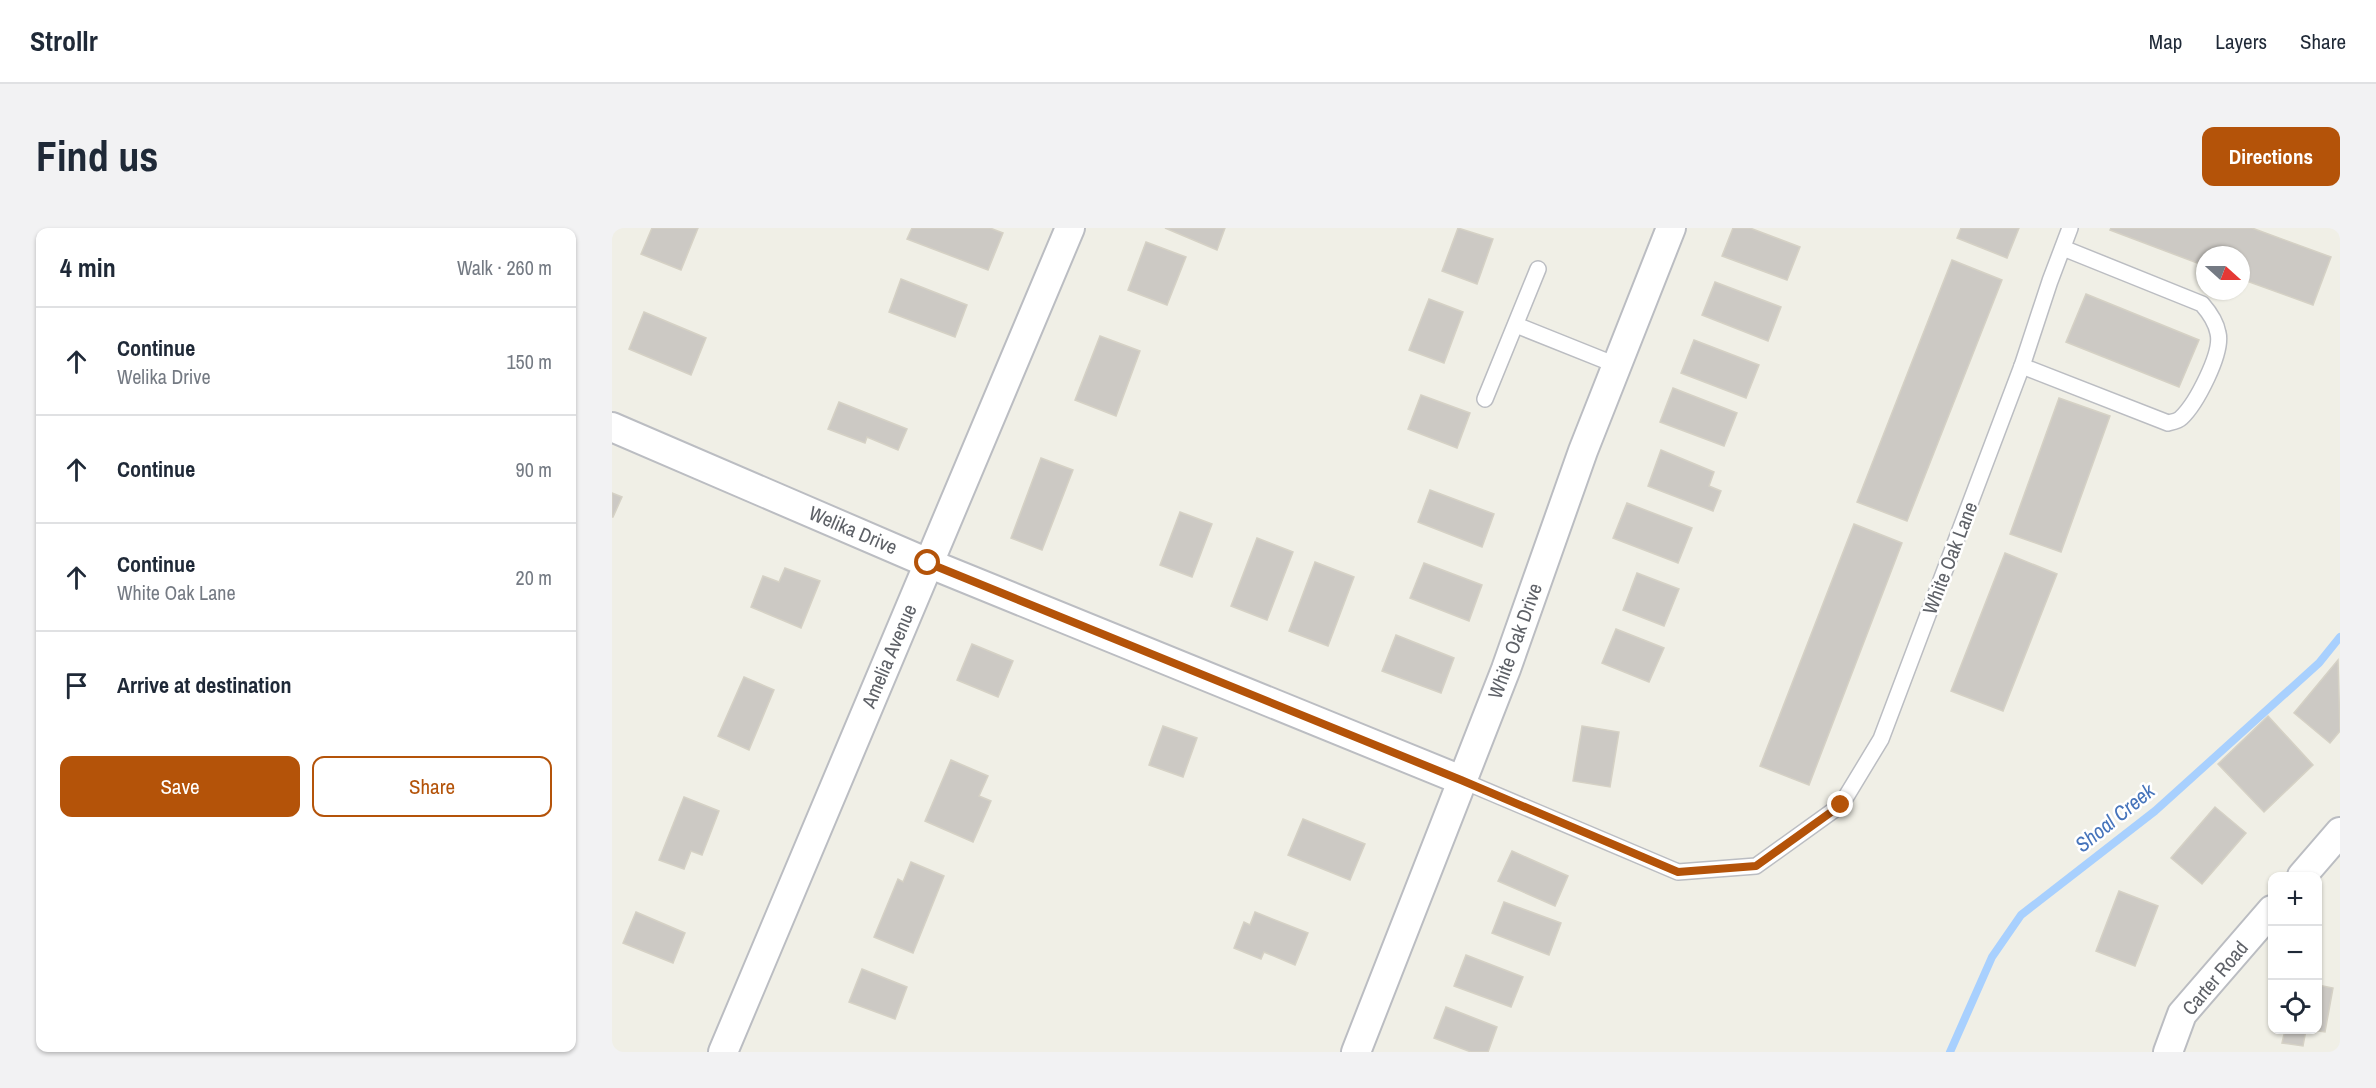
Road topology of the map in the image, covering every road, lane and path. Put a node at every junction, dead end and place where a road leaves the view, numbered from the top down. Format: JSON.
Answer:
{"nodes":[{"id":1,"x":1070,"y":228,"type":"edge"},
{"id":2,"x":1671,"y":228,"type":"edge"},
{"id":3,"x":2070,"y":228,"type":"edge"},
{"id":4,"x":2062,"y":248,"type":"junction"},
{"id":5,"x":1538,"y":269,"type":"dead end"},
{"id":6,"x":1516,"y":325,"type":"junction"},
{"id":7,"x":1616,"y":365,"type":"junction"},
{"id":8,"x":2022,"y":366,"type":"junction"},
{"id":9,"x":1485,"y":399,"type":"dead end"},
{"id":10,"x":612,"y":427,"type":"edge"},
{"id":11,"x":928,"y":563,"type":"junction"},
{"id":12,"x":1461,"y":780,"type":"junction"},
{"id":13,"x":2340,"y":832,"type":"edge"},
{"id":14,"x":2305,"y":872,"type":"edge"},
{"id":15,"x":2268,"y":915,"type":"edge"},
{"id":16,"x":723,"y":1052,"type":"edge"},
{"id":17,"x":1356,"y":1052,"type":"edge"},
{"id":18,"x":2168,"y":1052,"type":"edge"}],
"edges":[{"from":1,"to":11,"type":"street","name":"Amelia Avenue"},
{"from":2,"to":7,"type":"street","name":"White Oak Drive"},
{"from":3,"to":4,"type":"lane","name":"White Oak Lane"},
{"from":4,"to":8,"type":"lane","name":"White Oak Lane"},
{"from":4,"to":8,"type":"lane"},
{"from":5,"to":6,"type":"lane"},
{"from":6,"to":7,"type":"lane"},
{"from":6,"to":9,"type":"lane"},
{"from":7,"to":12,"type":"street","name":"White Oak Drive"},
{"from":8,"to":12,"type":"lane","name":"White Oak Lane"},
{"from":10,"to":11,"type":"street","name":"Welika Drive"},
{"from":11,"to":12,"type":"street","name":"Welika Drive"},
{"from":11,"to":16,"type":"street","name":"Amelia Avenue"},
{"from":12,"to":17,"type":"street","name":"White Oak Drive"},
{"from":13,"to":14,"type":"street"},
{"from":15,"to":18,"type":"street","name":"Carter Road"}]}
